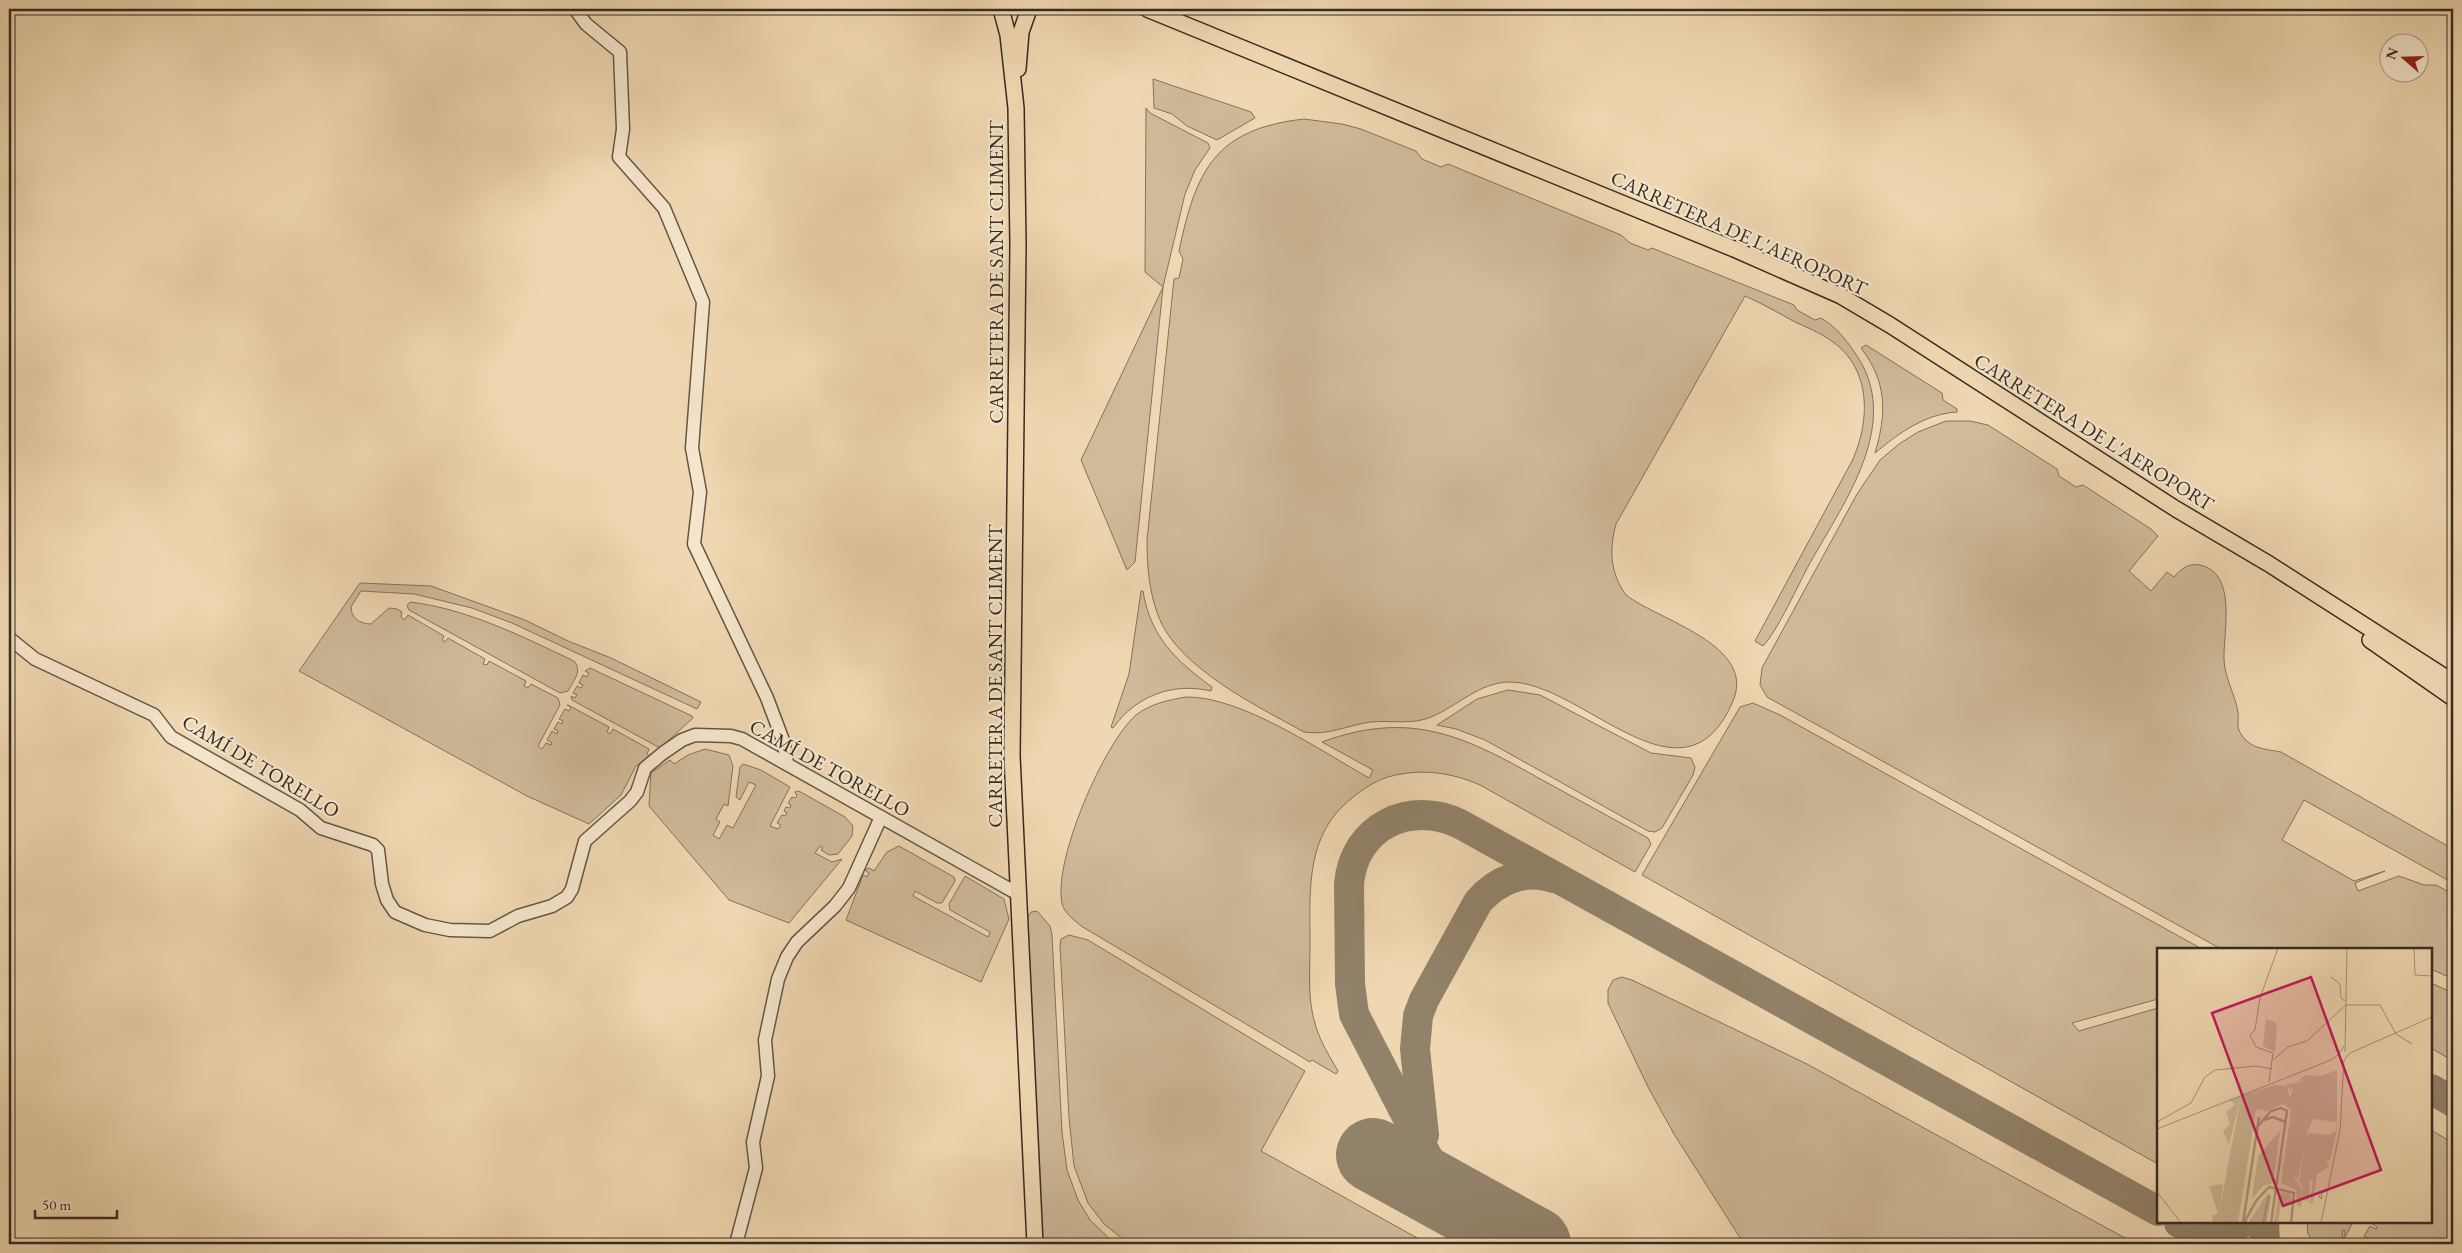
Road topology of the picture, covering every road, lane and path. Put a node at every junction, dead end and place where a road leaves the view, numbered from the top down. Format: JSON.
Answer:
{"nodes":[{"id":1,"x":574,"y":9,"type":"edge"},
{"id":2,"x":1001,"y":9,"type":"edge"},
{"id":3,"x":1029,"y":9,"type":"edge"},
{"id":4,"x":1147,"y":9,"type":"edge"},
{"id":5,"x":1016,"y":108,"type":"junction"},
{"id":6,"x":2176,"y":509,"type":"junction"},
{"id":7,"x":9,"y":638,"type":"edge"},
{"id":8,"x":2406,"y":651,"type":"junction"},
{"id":9,"x":2453,"y":682,"type":"edge"},
{"id":10,"x":2453,"y":690,"type":"edge"},
{"id":11,"x":2453,"y":698,"type":"edge"},
{"id":12,"x":787,"y":764,"type":"junction"},
{"id":13,"x":881,"y":817,"type":"junction"},
{"id":14,"x":1018,"y":894,"type":"junction"},
{"id":15,"x":736,"y":1244,"type":"edge"},
{"id":16,"x":1035,"y":1244,"type":"edge"}],
"edges":[{"from":1,"to":12,"type":"street"},
{"from":2,"to":5,"type":"main road"},
{"from":3,"to":5,"type":"main road"},
{"from":4,"to":6,"type":"main road","name":"CARRETERA DE L'AEROPORT"},
{"from":5,"to":14,"type":"main road","name":"CARRETERA DE SANT CLIMENT"},
{"from":6,"to":8,"type":"main road","name":"CARRETERA DE L'AEROPORT"},
{"from":6,"to":11,"type":"main road"},
{"from":7,"to":12,"type":"street","name":"CAMÍ DE TORELLO"},
{"from":8,"to":9,"type":"main road","name":"CARRETERA DE L'AEROPORT"},
{"from":8,"to":10,"type":"main road"},
{"from":12,"to":13,"type":"street","name":"CAMÍ DE TORELLO"},
{"from":13,"to":14,"type":"street","name":"CAMÍ DE TORELLO"},
{"from":13,"to":15,"type":"street"},
{"from":14,"to":16,"type":"main road","name":"CARRETERA DE SANT CLIMENT"}]}
